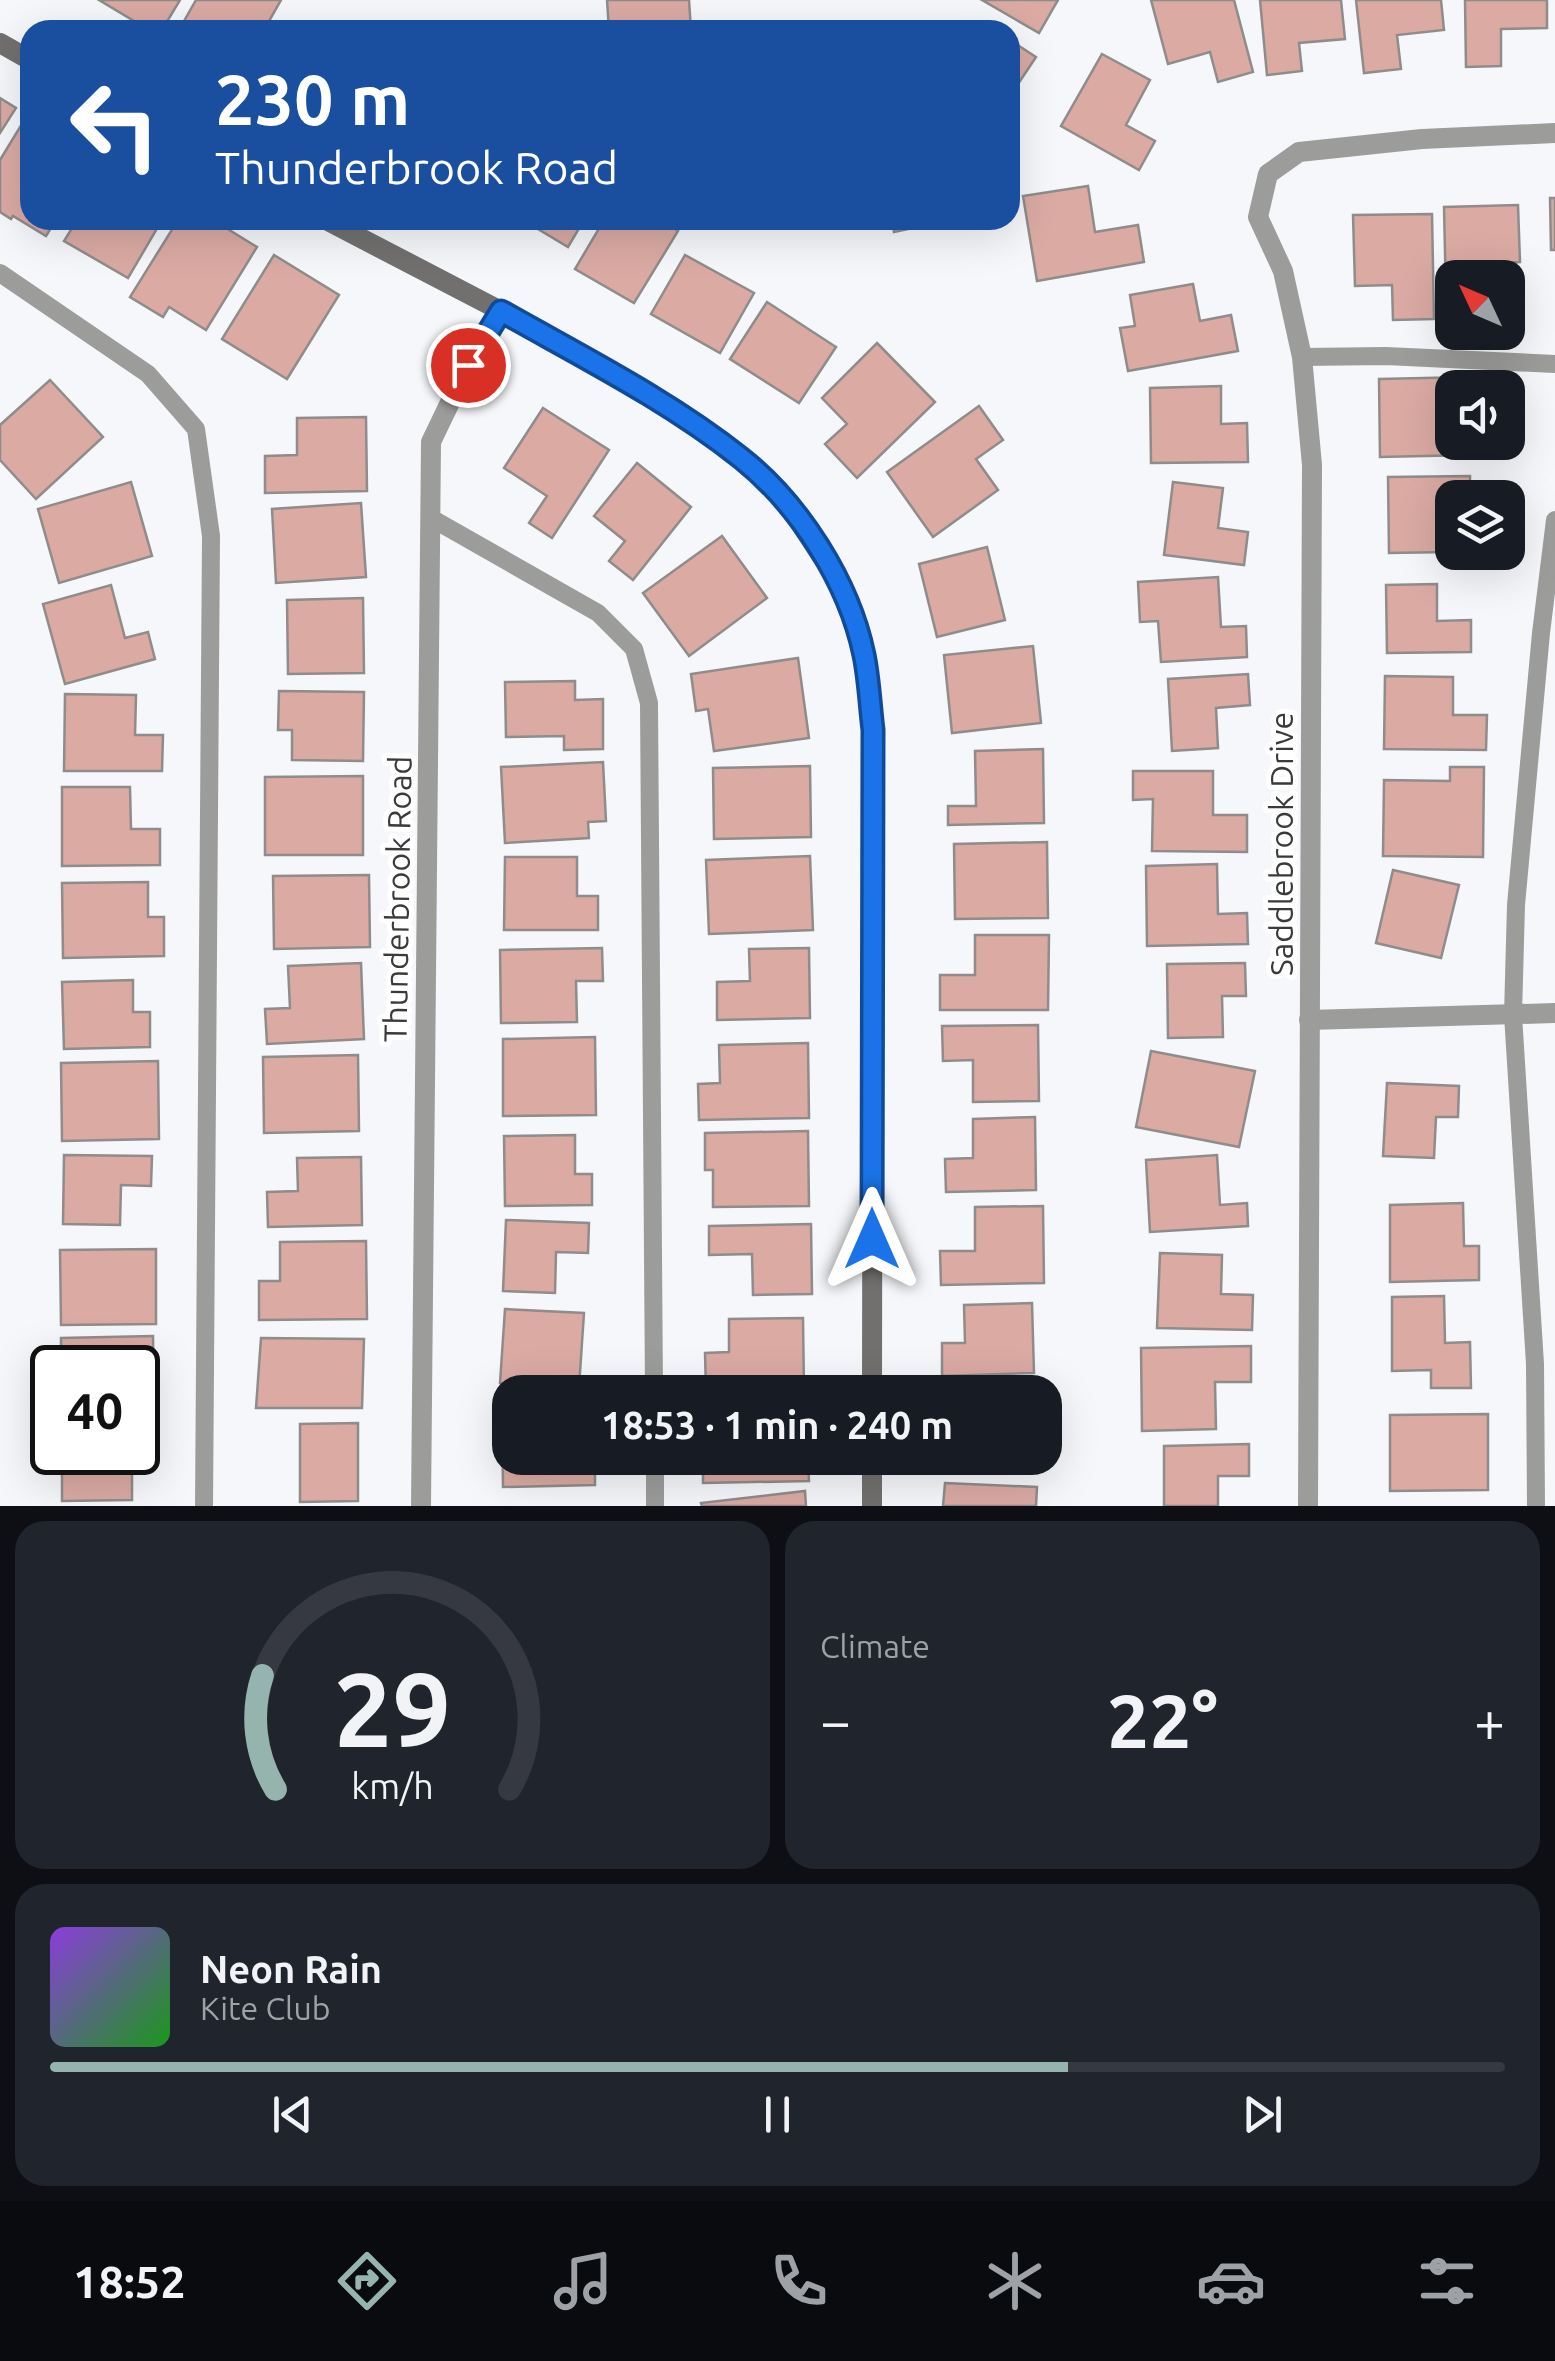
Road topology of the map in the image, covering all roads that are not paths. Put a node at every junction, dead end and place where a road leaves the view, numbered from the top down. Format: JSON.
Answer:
{"nodes":[{"id":1,"x":1555,"y":133,"type":"edge"},
{"id":2,"x":345,"y":230,"type":"edge"},
{"id":3,"x":0,"y":273,"type":"edge"},
{"id":4,"x":501,"y":311,"type":"junction"},
{"id":5,"x":1302,"y":357,"type":"junction"},
{"id":6,"x":1555,"y":364,"type":"edge"},
{"id":7,"x":431,"y":518,"type":"junction"},
{"id":8,"x":1555,"y":520,"type":"edge"},
{"id":9,"x":1555,"y":1013,"type":"edge"},
{"id":10,"x":1513,"y":1014,"type":"junction"},
{"id":11,"x":1310,"y":1020,"type":"junction"},
{"id":12,"x":654,"y":1375,"type":"edge"},
{"id":13,"x":872,"y":1375,"type":"edge"},
{"id":14,"x":655,"y":1475,"type":"edge"},
{"id":15,"x":872,"y":1475,"type":"edge"},
{"id":16,"x":204,"y":1506,"type":"edge"},
{"id":17,"x":420,"y":1506,"type":"edge"},
{"id":18,"x":655,"y":1506,"type":"edge"},
{"id":19,"x":872,"y":1506,"type":"edge"},
{"id":20,"x":1308,"y":1506,"type":"edge"},
{"id":21,"x":1536,"y":1506,"type":"edge"}],
"edges":[{"from":1,"to":5,"type":"street","name":"Saddlebrook Drive"},
{"from":2,"to":4,"type":"street"},
{"from":3,"to":16,"type":"lane"},
{"from":4,"to":7,"type":"street","name":"Thunderbrook Road"},
{"from":4,"to":13,"type":"street"},
{"from":5,"to":6,"type":"lane"},
{"from":5,"to":11,"type":"street","name":"Saddlebrook Drive"},
{"from":7,"to":12,"type":"lane"},
{"from":7,"to":17,"type":"street","name":"Thunderbrook Road"},
{"from":8,"to":10,"type":"lane"},
{"from":9,"to":10,"type":"street"},
{"from":10,"to":11,"type":"street"},
{"from":10,"to":21,"type":"lane"},
{"from":11,"to":20,"type":"street","name":"Saddlebrook Drive"},
{"from":14,"to":18,"type":"lane"},
{"from":15,"to":19,"type":"street"}]}
